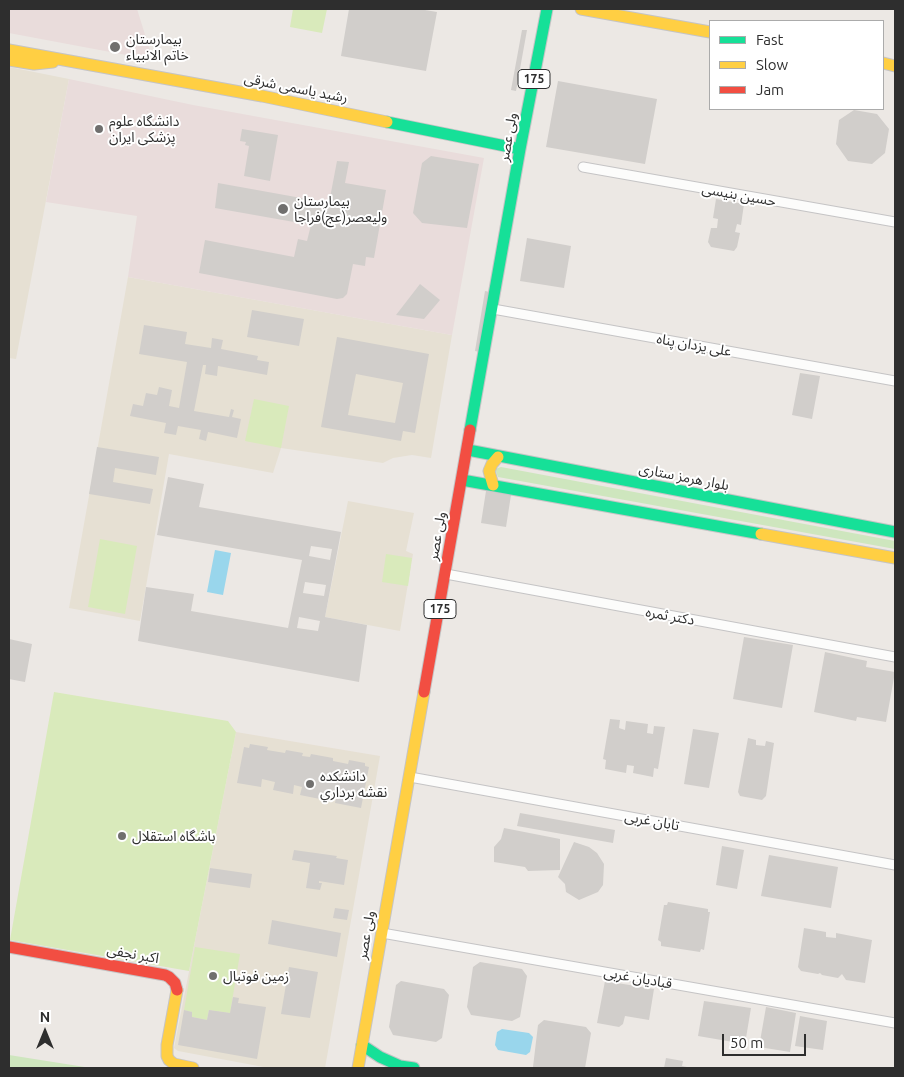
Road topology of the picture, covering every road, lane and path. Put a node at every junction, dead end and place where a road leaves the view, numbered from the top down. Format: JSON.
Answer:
{"nodes":[{"id":1,"x":547,"y":9,"type":"edge"},
{"id":2,"x":582,"y":9,"type":"edge"},
{"id":3,"x":709,"y":32,"type":"edge"},
{"id":4,"x":9,"y":50,"type":"edge"},
{"id":5,"x":9,"y":60,"type":"edge"},
{"id":6,"x":66,"y":60,"type":"junction"},
{"id":7,"x":520,"y":149,"type":"junction"},
{"id":8,"x":583,"y":167,"type":"dead end"},
{"id":9,"x":895,"y":222,"type":"edge"},
{"id":10,"x":493,"y":308,"type":"junction"},
{"id":11,"x":895,"y":380,"type":"edge"},
{"id":12,"x":468,"y":450,"type":"junction"},
{"id":13,"x":498,"y":456,"type":"junction"},
{"id":14,"x":462,"y":480,"type":"junction"},
{"id":15,"x":493,"y":485,"type":"junction"},
{"id":16,"x":895,"y":532,"type":"edge"},
{"id":17,"x":895,"y":558,"type":"edge"},
{"id":18,"x":446,"y":574,"type":"junction"},
{"id":19,"x":895,"y":657,"type":"edge"},
{"id":20,"x":410,"y":777,"type":"junction"},
{"id":21,"x":895,"y":865,"type":"edge"},
{"id":22,"x":382,"y":933,"type":"junction"},
{"id":23,"x":9,"y":948,"type":"edge"},
{"id":24,"x":895,"y":1023,"type":"edge"},
{"id":25,"x":362,"y":1045,"type":"junction"},
{"id":26,"x":193,"y":1068,"type":"edge"},
{"id":27,"x":358,"y":1068,"type":"edge"},
{"id":28,"x":414,"y":1068,"type":"edge"}],
"edges":[{"from":1,"to":7,"type":"main road","name":"ولی عصر","number":"175"},
{"from":2,"to":3,"type":"main road"},
{"from":4,"to":6,"type":"main road","name":"رشید یاسمی شرقی"},
{"from":5,"to":6,"type":"main road","name":"رشید یاسمی شرقی"},
{"from":6,"to":7,"type":"main road","name":"رشید یاسمی شرقی"},
{"from":7,"to":10,"type":"main road","name":"ولی عصر","number":"175"},
{"from":8,"to":9,"type":"street","name":"حسین بنیسی"},
{"from":10,"to":11,"type":"street","name":"علی یزدان پناه"},
{"from":10,"to":12,"type":"main road","name":"ولی عصر","number":"175"},
{"from":12,"to":13,"type":"main road","name":"بلوار هرمز ستاری"},
{"from":12,"to":14,"type":"main road","name":"ولی عصر","number":"175"},
{"from":13,"to":15,"type":"main road"},
{"from":13,"to":16,"type":"main road","name":"بلوار هرمز ستاری"},
{"from":14,"to":15,"type":"main road"},
{"from":14,"to":18,"type":"main road","name":"ولی عصر","number":"175"},
{"from":15,"to":17,"type":"main road"},
{"from":18,"to":19,"type":"street","name":"دکتر ثمره"},
{"from":18,"to":20,"type":"main road","name":"ولی عصر","number":"175"},
{"from":20,"to":21,"type":"street","name":"تابان غربی"},
{"from":20,"to":22,"type":"main road","name":"ولی عصر","number":"175"},
{"from":22,"to":24,"type":"street","name":"قبادیان غربی"},
{"from":22,"to":25,"type":"main road","name":"ولی عصر","number":"175"},
{"from":23,"to":26,"type":"main road","name":"اکبر نجفی"},
{"from":25,"to":27,"type":"main road","name":"ولی عصر","number":"175"},
{"from":25,"to":28,"type":"main road"}]}
